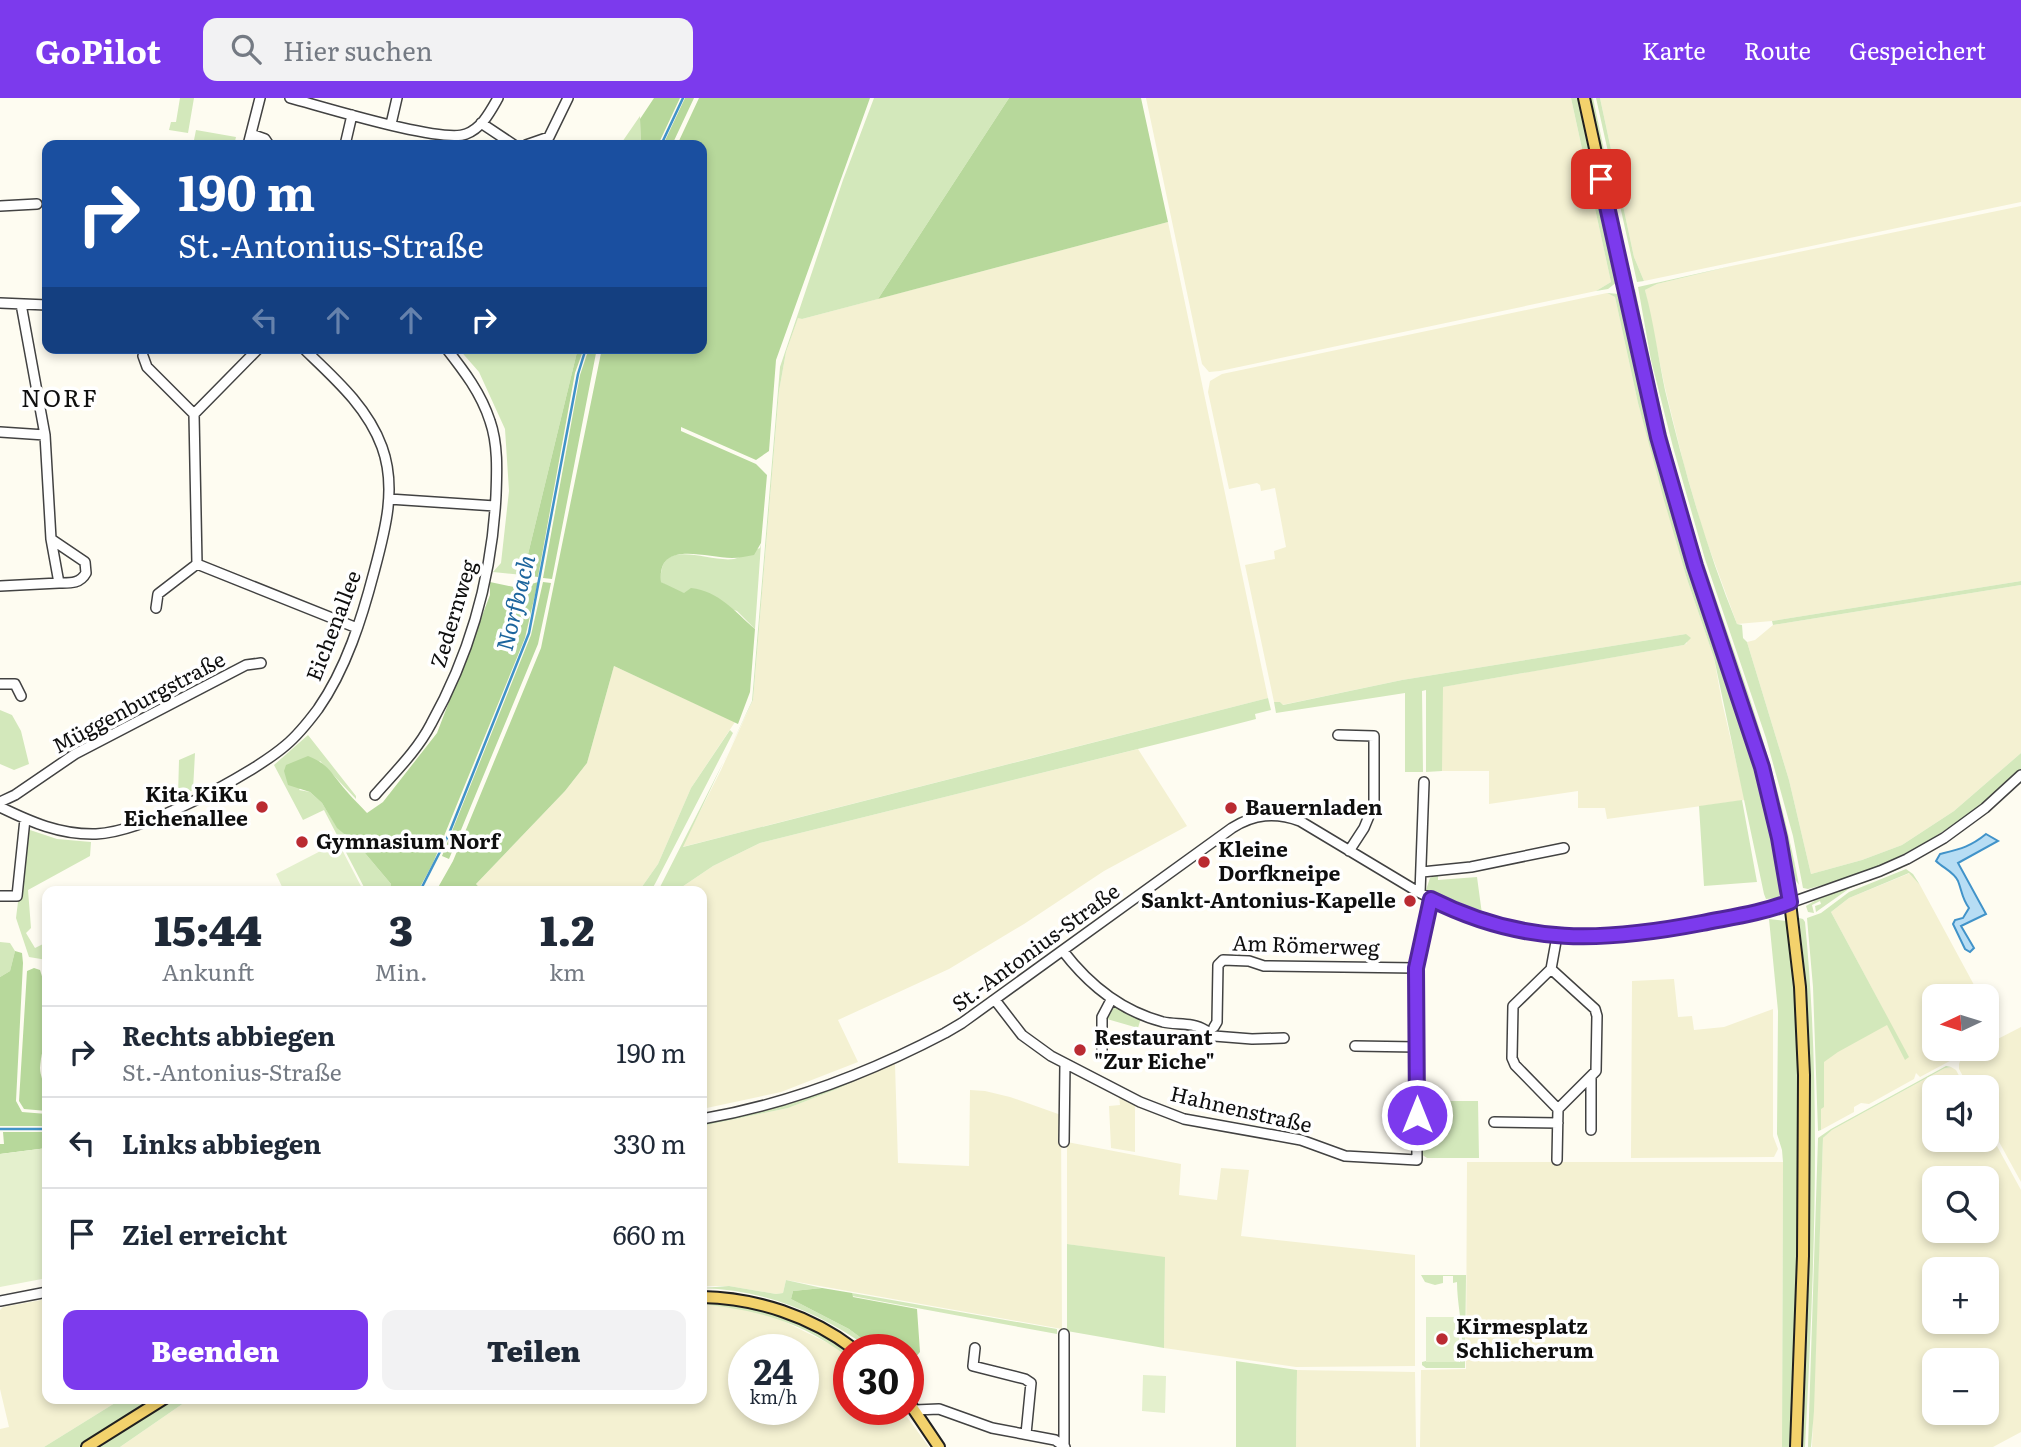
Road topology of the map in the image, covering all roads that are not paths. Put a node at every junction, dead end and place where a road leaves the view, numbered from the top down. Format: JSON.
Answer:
{"nodes":[{"id":1,"x":260,"y":98,"type":"edge"},
{"id":2,"x":290,"y":98,"type":"edge"},
{"id":3,"x":397,"y":98,"type":"edge"},
{"id":4,"x":498,"y":98,"type":"edge"},
{"id":5,"x":568,"y":98,"type":"edge"},
{"id":6,"x":1584,"y":98,"type":"edge"},
{"id":7,"x":303,"y":100,"type":"edge"},
{"id":8,"x":352,"y":114,"type":"junction"},
{"id":9,"x":481,"y":123,"type":"junction"},
{"id":10,"x":391,"y":124,"type":"junction"},
{"id":11,"x":251,"y":134,"type":"junction"},
{"id":12,"x":432,"y":134,"type":"junction"},
{"id":13,"x":249,"y":140,"type":"edge"},
{"id":14,"x":266,"y":140,"type":"edge"},
{"id":15,"x":346,"y":140,"type":"edge"},
{"id":16,"x":432,"y":140,"type":"edge"},
{"id":17,"x":506,"y":140,"type":"edge"},
{"id":18,"x":540,"y":140,"type":"edge"},
{"id":19,"x":37,"y":204,"type":"dead end"},
{"id":20,"x":0,"y":206,"type":"edge"},
{"id":21,"x":0,"y":303,"type":"edge"},
{"id":22,"x":21,"y":304,"type":"junction"},
{"id":23,"x":42,"y":305,"type":"edge"},
{"id":24,"x":253,"y":354,"type":"edge"},
{"id":25,"x":309,"y":354,"type":"edge"},
{"id":26,"x":450,"y":354,"type":"edge"},
{"id":27,"x":143,"y":356,"type":"dead end"},
{"id":28,"x":194,"y":414,"type":"junction"},
{"id":29,"x":0,"y":432,"type":"edge"},
{"id":30,"x":45,"y":435,"type":"junction"},
{"id":31,"x":389,"y":499,"type":"junction"},
{"id":32,"x":495,"y":506,"type":"junction"},
{"id":33,"x":51,"y":539,"type":"junction"},
{"id":34,"x":197,"y":564,"type":"junction"},
{"id":35,"x":59,"y":583,"type":"junction"},
{"id":36,"x":0,"y":586,"type":"edge"},
{"id":37,"x":156,"y":608,"type":"dead end"},
{"id":38,"x":357,"y":628,"type":"junction"},
{"id":39,"x":261,"y":663,"type":"dead end"},
{"id":40,"x":0,"y":684,"type":"edge"},
{"id":41,"x":21,"y":696,"type":"dead end"},
{"id":42,"x":1338,"y":735,"type":"dead end"},
{"id":43,"x":2021,"y":775,"type":"edge"},
{"id":44,"x":1424,"y":782,"type":"dead end"},
{"id":45,"x":375,"y":794,"type":"dead end"},
{"id":46,"x":0,"y":805,"type":"edge"},
{"id":47,"x":25,"y":819,"type":"junction"},
{"id":48,"x":1564,"y":848,"type":"dead end"},
{"id":49,"x":1349,"y":850,"type":"junction"},
{"id":50,"x":1422,"y":872,"type":"junction"},
{"id":51,"x":1420,"y":893,"type":"junction"},
{"id":52,"x":0,"y":896,"type":"edge"},
{"id":53,"x":1431,"y":899,"type":"junction"},
{"id":54,"x":1790,"y":902,"type":"junction"},
{"id":55,"x":1557,"y":936,"type":"junction"},
{"id":56,"x":1063,"y":951,"type":"junction"},
{"id":57,"x":1416,"y":968,"type":"junction"},
{"id":58,"x":1551,"y":969,"type":"junction"},
{"id":59,"x":995,"y":1000,"type":"junction"},
{"id":60,"x":1111,"y":1000,"type":"junction"},
{"id":61,"x":1211,"y":1031,"type":"junction"},
{"id":62,"x":1284,"y":1038,"type":"dead end"},
{"id":63,"x":1355,"y":1046,"type":"dead end"},
{"id":64,"x":1417,"y":1047,"type":"junction"},
{"id":65,"x":1102,"y":1053,"type":"dead end"},
{"id":66,"x":1065,"y":1064,"type":"junction"},
{"id":67,"x":1591,"y":1077,"type":"junction"},
{"id":68,"x":1558,"y":1109,"type":"junction"},
{"id":69,"x":707,"y":1118,"type":"edge"},
{"id":70,"x":1494,"y":1122,"type":"dead end"},
{"id":71,"x":1558,"y":1123,"type":"junction"},
{"id":72,"x":1591,"y":1130,"type":"dead end"},
{"id":73,"x":1064,"y":1142,"type":"dead end"},
{"id":74,"x":1557,"y":1160,"type":"dead end"},
{"id":75,"x":42,"y":1293,"type":"edge"},
{"id":76,"x":707,"y":1298,"type":"edge"},
{"id":77,"x":0,"y":1301,"type":"edge"},
{"id":78,"x":1064,"y":1334,"type":"dead end"},
{"id":79,"x":833,"y":1335,"type":"edge"},
{"id":80,"x":975,"y":1348,"type":"dead end"},
{"id":81,"x":155,"y":1404,"type":"edge"},
{"id":82,"x":924,"y":1407,"type":"edge"},
{"id":83,"x":924,"y":1424,"type":"edge"},
{"id":84,"x":1027,"y":1434,"type":"junction"},
{"id":85,"x":1065,"y":1446,"type":"edge"},
{"id":86,"x":87,"y":1447,"type":"edge"},
{"id":87,"x":939,"y":1447,"type":"edge"},
{"id":88,"x":1796,"y":1447,"type":"edge"}],
"edges":[{"from":1,"to":11,"type":"street"},
{"from":2,"to":7,"type":"street"},
{"from":3,"to":10,"type":"street"},
{"from":4,"to":9,"type":"street"},
{"from":5,"to":18,"type":"street"},
{"from":6,"to":54,"type":"main road"},
{"from":7,"to":8,"type":"street"},
{"from":8,"to":10,"type":"street"},
{"from":8,"to":15,"type":"street"},
{"from":9,"to":12,"type":"street"},
{"from":9,"to":17,"type":"street"},
{"from":10,"to":12,"type":"street"},
{"from":11,"to":13,"type":"street"},
{"from":11,"to":14,"type":"street"},
{"from":12,"to":16,"type":"street"},
{"from":19,"to":20,"type":"street"},
{"from":21,"to":22,"type":"street"},
{"from":22,"to":23,"type":"street"},
{"from":22,"to":30,"type":"street"},
{"from":24,"to":28,"type":"street"},
{"from":25,"to":31,"type":"street","name":"Eichenallee"},
{"from":26,"to":32,"type":"street","name":"Zedernweg"},
{"from":27,"to":28,"type":"street"},
{"from":28,"to":34,"type":"street"},
{"from":29,"to":30,"type":"street"},
{"from":30,"to":33,"type":"street"},
{"from":31,"to":32,"type":"street"},
{"from":31,"to":38,"type":"street","name":"Eichenallee"},
{"from":32,"to":45,"type":"street","name":"Zedernweg"},
{"from":33,"to":35,"type":"street"},
{"from":33,"to":35,"type":"street"},
{"from":34,"to":37,"type":"street"},
{"from":34,"to":38,"type":"street"},
{"from":35,"to":36,"type":"street"},
{"from":38,"to":47,"type":"street","name":"Eichenallee"},
{"from":39,"to":46,"type":"street","name":"Müggenburgstraße"},
{"from":40,"to":41,"type":"street"},
{"from":42,"to":49,"type":"street"},
{"from":43,"to":54,"type":"street","name":"St.-Antonius-Straße"},
{"from":44,"to":50,"type":"street"},
{"from":46,"to":47,"type":"street","name":"Eichenallee"},
{"from":47,"to":52,"type":"street"},
{"from":48,"to":50,"type":"street"},
{"from":49,"to":51,"type":"street","name":"St.-Antonius-Straße"},
{"from":49,"to":56,"type":"street","name":"St.-Antonius-Straße"},
{"from":50,"to":51,"type":"street"},
{"from":51,"to":53,"type":"street","name":"St.-Antonius-Straße"},
{"from":53,"to":55,"type":"street","name":"St.-Antonius-Straße"},
{"from":53,"to":57,"type":"street"},
{"from":54,"to":55,"type":"street","name":"St.-Antonius-Straße"},
{"from":54,"to":88,"type":"main road"},
{"from":55,"to":58,"type":"street"},
{"from":56,"to":59,"type":"street","name":"St.-Antonius-Straße"},
{"from":56,"to":60,"type":"street"},
{"from":57,"to":61,"type":"street","name":"Am Römerweg"},
{"from":57,"to":64,"type":"street"},
{"from":58,"to":67,"type":"street"},
{"from":58,"to":68,"type":"street"},
{"from":59,"to":66,"type":"street","name":"Hahnenstraße"},
{"from":59,"to":69,"type":"street","name":"St.-Antonius-Straße"},
{"from":60,"to":61,"type":"street"},
{"from":60,"to":65,"type":"street"},
{"from":61,"to":62,"type":"street"},
{"from":63,"to":64,"type":"street"},
{"from":64,"to":66,"type":"street","name":"Hahnenstraße"},
{"from":66,"to":73,"type":"street"},
{"from":67,"to":68,"type":"street"},
{"from":67,"to":72,"type":"street"},
{"from":68,"to":71,"type":"street"},
{"from":70,"to":71,"type":"street"},
{"from":71,"to":74,"type":"street"},
{"from":75,"to":77,"type":"street"},
{"from":76,"to":79,"type":"main road"},
{"from":78,"to":85,"type":"street"},
{"from":80,"to":84,"type":"street"},
{"from":81,"to":86,"type":"main road"},
{"from":82,"to":84,"type":"street"},
{"from":83,"to":87,"type":"main road"},
{"from":84,"to":85,"type":"street"}]}
